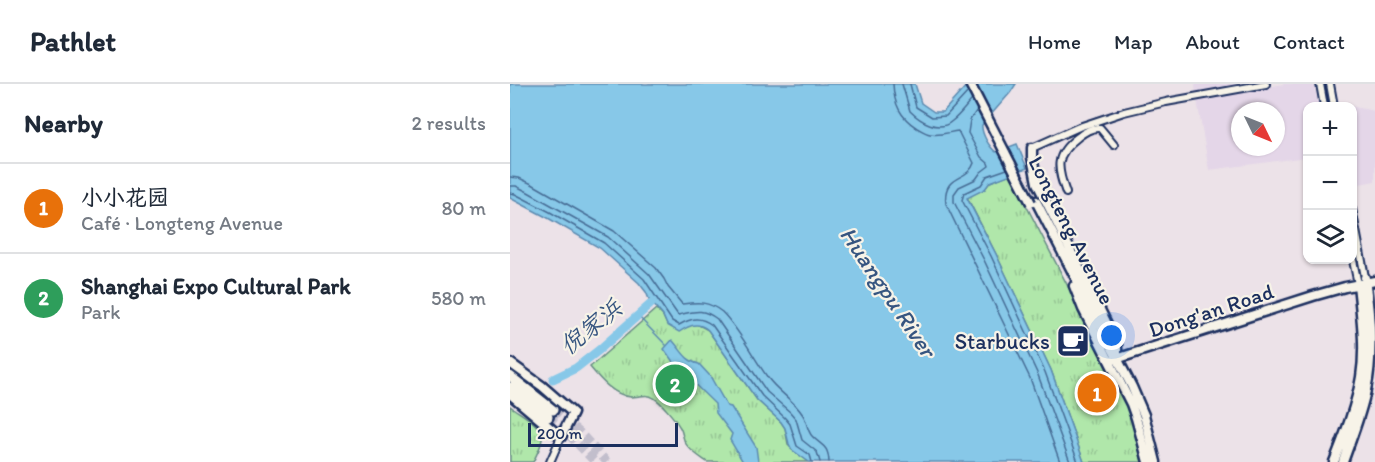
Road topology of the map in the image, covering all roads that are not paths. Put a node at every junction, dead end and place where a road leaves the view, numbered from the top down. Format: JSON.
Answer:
{"nodes":[{"id":1,"x":970,"y":84,"type":"edge"},
{"id":2,"x":976,"y":84,"type":"edge"},
{"id":3,"x":1266,"y":84,"type":"edge"},
{"id":4,"x":1320,"y":84,"type":"edge"},
{"id":5,"x":1330,"y":84,"type":"edge"},
{"id":6,"x":1323,"y":102,"type":"edge"},
{"id":7,"x":1333,"y":102,"type":"edge"},
{"id":8,"x":1114,"y":145,"type":"dead end"},
{"id":9,"x":1032,"y":148,"type":"joint"},
{"id":10,"x":1066,"y":193,"type":"dead end"},
{"id":11,"x":1353,"y":210,"type":"edge"},
{"id":12,"x":1357,"y":264,"type":"edge"},
{"id":13,"x":1071,"y":275,"type":"junction"},
{"id":14,"x":1375,"y":275,"type":"edge"},
{"id":15,"x":1366,"y":281,"type":"edge"},
{"id":16,"x":1114,"y":360,"type":"junction"},
{"id":17,"x":510,"y":363,"type":"edge"},
{"id":18,"x":510,"y":376,"type":"edge"},
{"id":19,"x":510,"y":387,"type":"edge"},
{"id":20,"x":510,"y":394,"type":"edge"},
{"id":21,"x":561,"y":436,"type":"junction"},
{"id":22,"x":550,"y":462,"type":"edge"},
{"id":23,"x":1148,"y":462,"type":"edge"},
{"id":24,"x":1156,"y":462,"type":"edge"},
{"id":25,"x":1335,"y":462,"type":"edge"},
{"id":26,"x":1343,"y":462,"type":"edge"}],
"edges":[{"from":1,"to":13,"type":"street","name":"Longteng Avenue","bridge":true},
{"from":2,"to":13,"type":"street","name":"Longteng Avenue"},
{"from":3,"to":9,"type":"street"},
{"from":4,"to":6,"type":"street"},
{"from":5,"to":7,"type":"street"},
{"from":8,"to":10,"type":"street"},
{"from":9,"to":16,"type":"street"},
{"from":11,"to":15,"type":"street"},
{"from":12,"to":15,"type":"street"},
{"from":13,"to":16,"type":"street","name":"Longteng Avenue"},
{"from":14,"to":15,"type":"street","name":"Dong'an Road"},
{"from":15,"to":16,"type":"street","name":"Dong'an Road"},
{"from":15,"to":25,"type":"street"},
{"from":15,"to":26,"type":"street"},
{"from":16,"to":23,"type":"street","name":"Longteng Avenue"},
{"from":16,"to":24,"type":"street","name":"Longteng Avenue"},
{"from":17,"to":21,"type":"street"},
{"from":18,"to":19,"type":"main road"},
{"from":20,"to":21,"type":"street"},
{"from":21,"to":22,"type":"street"}]}
